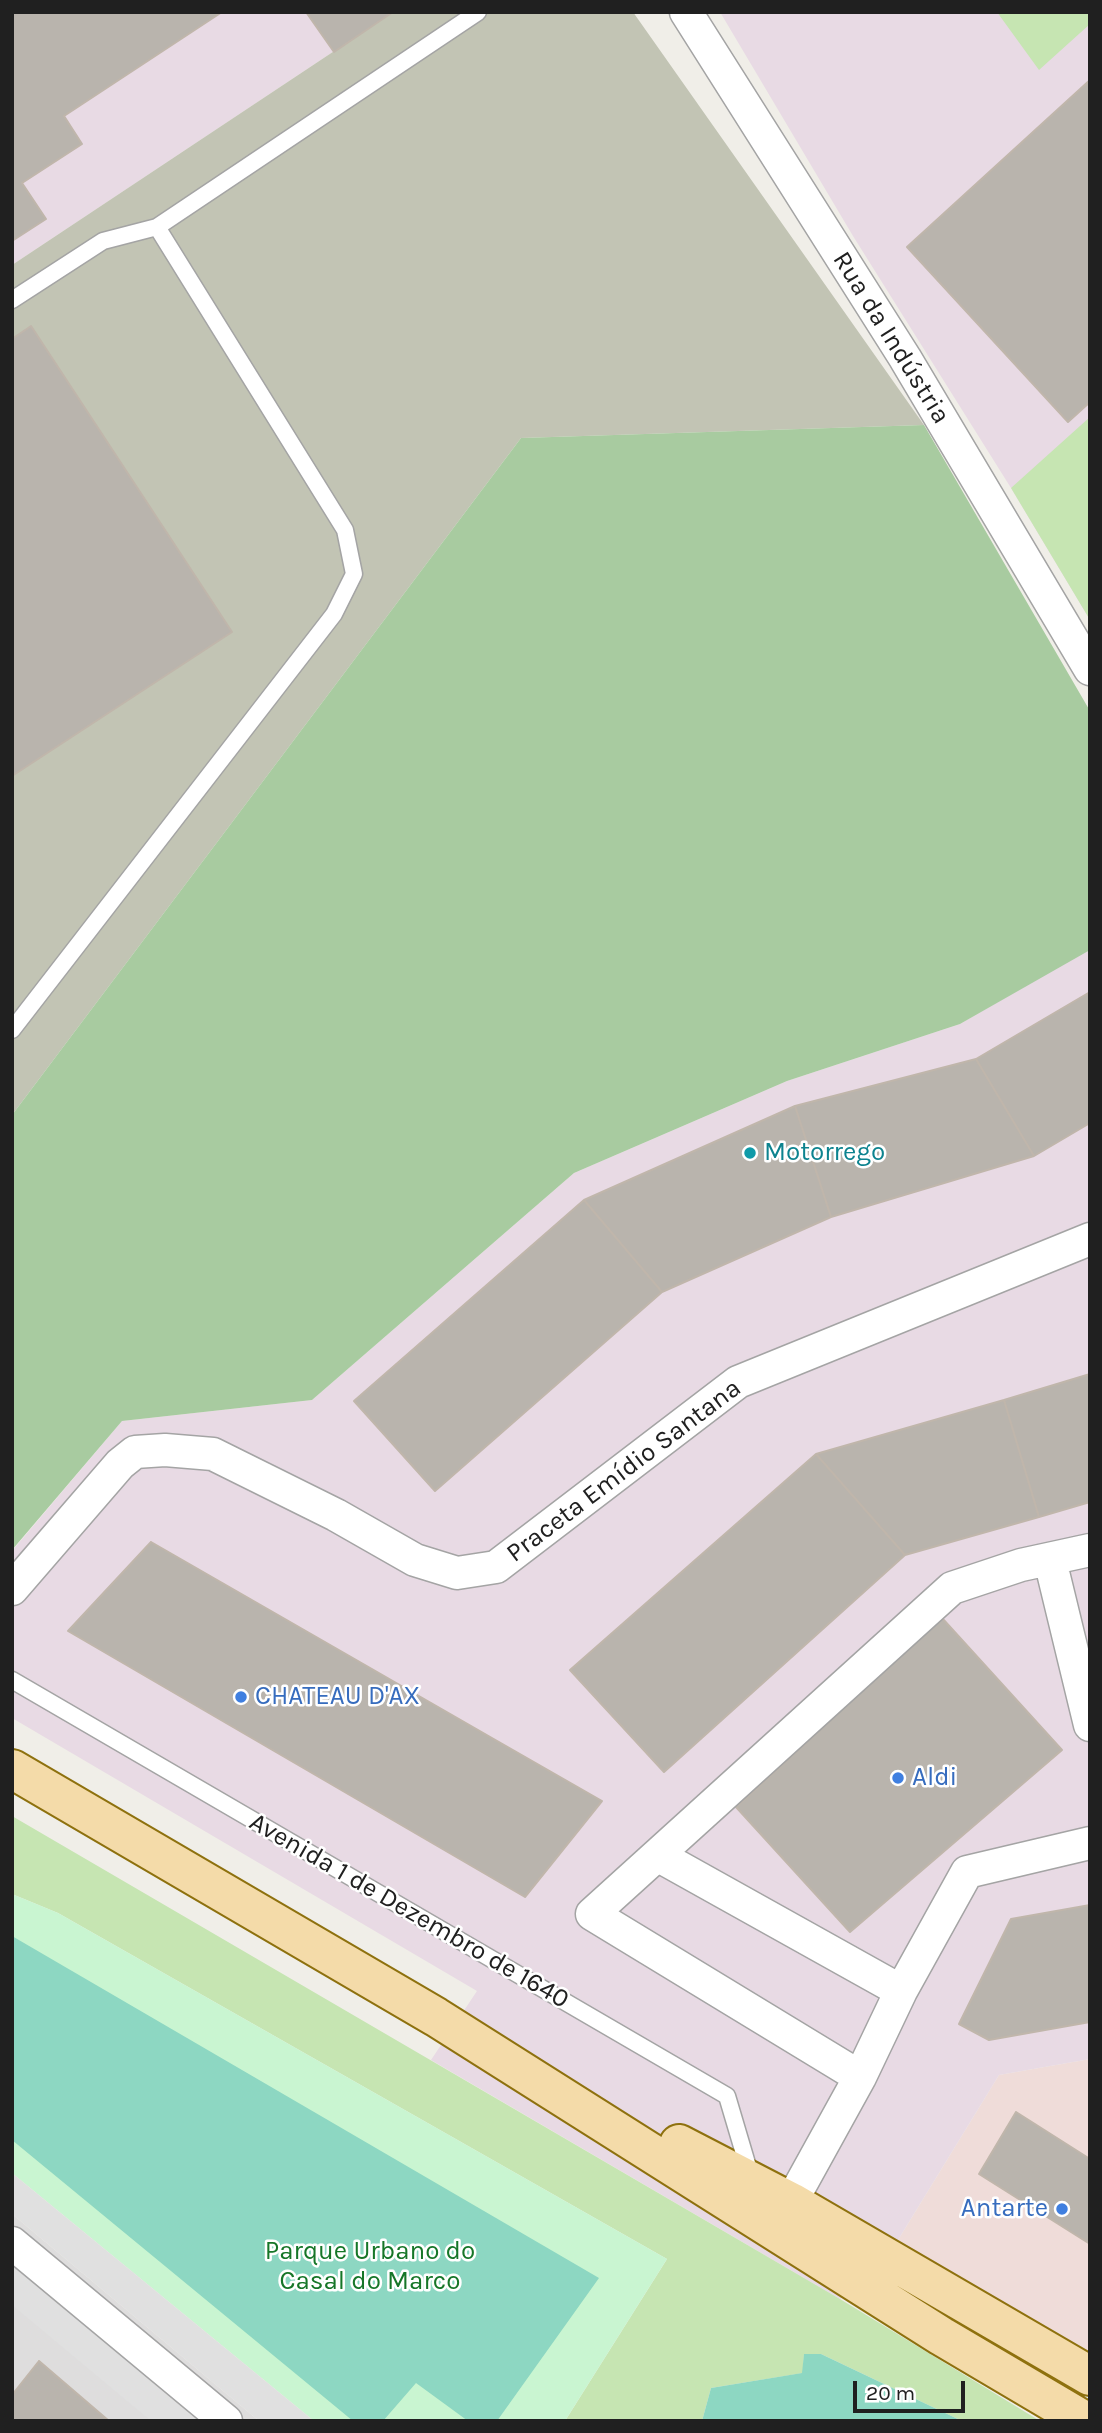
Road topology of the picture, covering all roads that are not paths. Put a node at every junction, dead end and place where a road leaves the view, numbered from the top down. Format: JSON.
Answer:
{"nodes":[{"id":1,"x":478,"y":12,"type":"edge"},
{"id":2,"x":685,"y":12,"type":"edge"},
{"id":3,"x":157,"y":227,"type":"junction"},
{"id":4,"x":12,"y":300,"type":"edge"},
{"id":5,"x":1090,"y":669,"type":"edge"},
{"id":6,"x":12,"y":1030,"type":"edge"},
{"id":7,"x":1090,"y":1239,"type":"edge"},
{"id":8,"x":1090,"y":1550,"type":"edge"},
{"id":9,"x":1051,"y":1560,"type":"junction"},
{"id":10,"x":12,"y":1589,"type":"edge"},
{"id":11,"x":12,"y":1679,"type":"edge"},
{"id":12,"x":1090,"y":1725,"type":"edge"},
{"id":13,"x":12,"y":1769,"type":"edge"},
{"id":14,"x":1090,"y":1843,"type":"edge"},
{"id":15,"x":659,"y":1856,"type":"junction"},
{"id":16,"x":901,"y":1991,"type":"junction"},
{"id":17,"x":436,"y":2017,"type":"junction"},
{"id":18,"x":860,"y":2077,"type":"junction"},
{"id":19,"x":753,"y":2183,"type":"junction"},
{"id":20,"x":791,"y":2202,"type":"junction"},
{"id":21,"x":12,"y":2243,"type":"edge"},
{"id":22,"x":1090,"y":2376,"type":"edge"},
{"id":23,"x":226,"y":2421,"type":"edge"},
{"id":24,"x":1085,"y":2421,"type":"edge"}],
"edges":[{"from":1,"to":3,"type":"lane"},
{"from":2,"to":5,"type":"street","name":"Rua da Indústria"},
{"from":3,"to":4,"type":"lane"},
{"from":3,"to":6,"type":"lane"},
{"from":7,"to":10,"type":"street","name":"Praceta Emídio Santana"},
{"from":8,"to":9,"type":"street"},
{"from":9,"to":12,"type":"street"},
{"from":9,"to":15,"type":"street"},
{"from":11,"to":19,"type":"lane","name":"Avenida 1 de Dezembro de 1640"},
{"from":13,"to":17,"type":"main road"},
{"from":14,"to":16,"type":"street"},
{"from":15,"to":16,"type":"street"},
{"from":15,"to":18,"type":"street"},
{"from":16,"to":18,"type":"street"},
{"from":17,"to":19,"type":"main road"},
{"from":17,"to":24,"type":"main road"},
{"from":18,"to":20,"type":"street"},
{"from":19,"to":20,"type":"main road"},
{"from":20,"to":22,"type":"main road"},
{"from":21,"to":23,"type":"street"}]}
